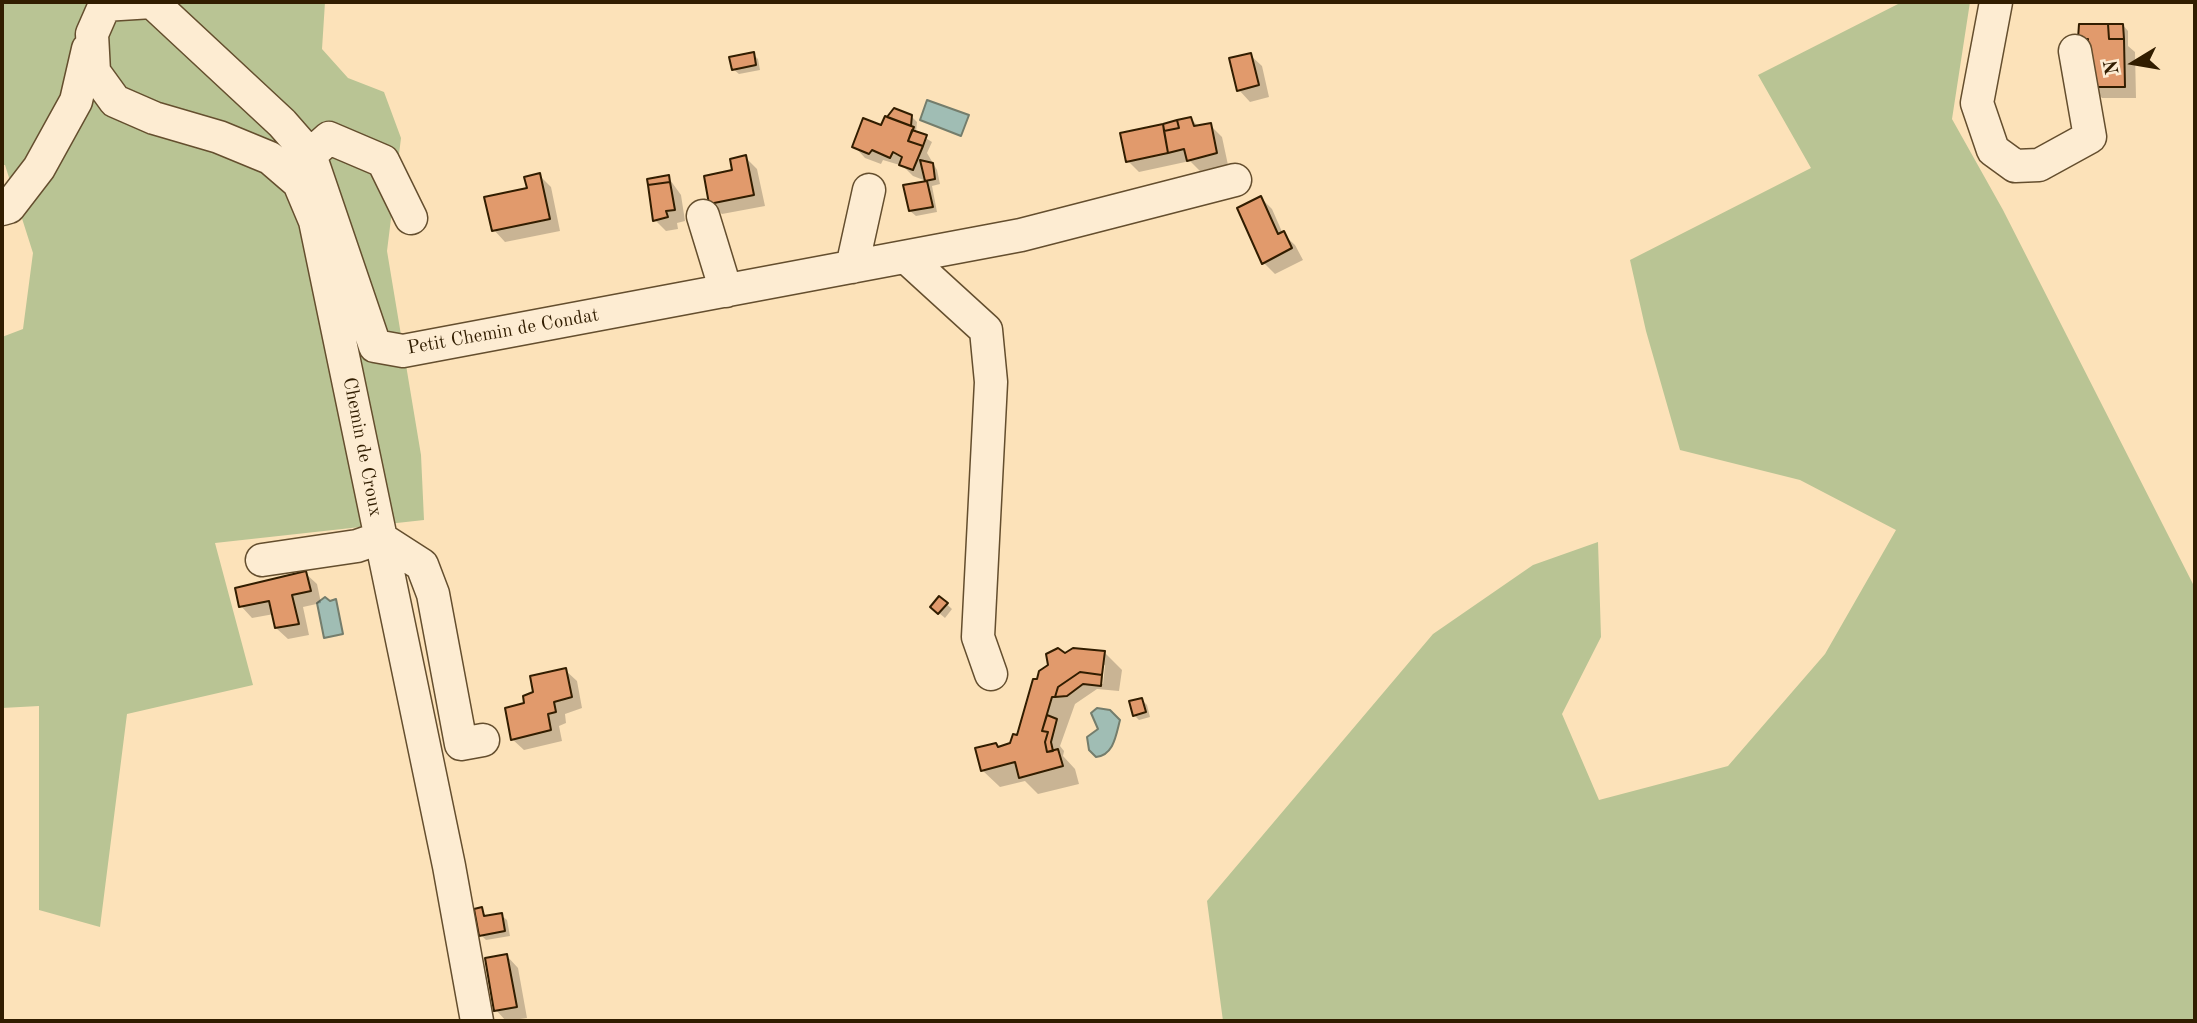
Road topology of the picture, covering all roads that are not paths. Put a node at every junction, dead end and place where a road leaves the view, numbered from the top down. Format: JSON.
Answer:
{"nodes":[{"id":1,"x":1996,"y":2,"type":"edge"},
{"id":2,"x":105,"y":3,"type":"edge"},
{"id":3,"x":92,"y":34,"type":"junction"},
{"id":4,"x":2075,"y":51,"type":"dead end"},
{"id":5,"x":310,"y":155,"type":"junction"},
{"id":6,"x":1235,"y":180,"type":"dead end"},
{"id":7,"x":869,"y":190,"type":"dead end"},
{"id":8,"x":2,"y":209,"type":"edge"},
{"id":9,"x":703,"y":216,"type":"dead end"},
{"id":10,"x":411,"y":218,"type":"dead end"},
{"id":11,"x":906,"y":257,"type":"junction"},
{"id":12,"x":852,"y":267,"type":"junction"},
{"id":13,"x":726,"y":291,"type":"junction"},
{"id":14,"x":380,"y":538,"type":"junction"},
{"id":15,"x":262,"y":560,"type":"dead end"},
{"id":16,"x":991,"y":674,"type":"dead end"},
{"id":17,"x":483,"y":740,"type":"dead end"},
{"id":18,"x":477,"y":1021,"type":"edge"}],
"edges":[{"from":1,"to":4,"type":"street"},
{"from":2,"to":3,"type":"street","name":"Chemin de Croux"},
{"from":2,"to":5,"type":"street","name":"Petit Chemin de Condat"},
{"from":3,"to":8,"type":"street"},
{"from":3,"to":14,"type":"street","name":"Chemin de Croux"},
{"from":5,"to":10,"type":"street"},
{"from":5,"to":13,"type":"street","name":"Petit Chemin de Condat"},
{"from":6,"to":11,"type":"street","name":"Petit Chemin de Condat"},
{"from":7,"to":12,"type":"street"},
{"from":9,"to":13,"type":"street"},
{"from":11,"to":12,"type":"street","name":"Petit Chemin de Condat"},
{"from":11,"to":16,"type":"street"},
{"from":12,"to":13,"type":"street","name":"Petit Chemin de Condat"},
{"from":14,"to":15,"type":"street"},
{"from":14,"to":17,"type":"street"},
{"from":14,"to":18,"type":"street","name":"Chemin de Croux"}]}
